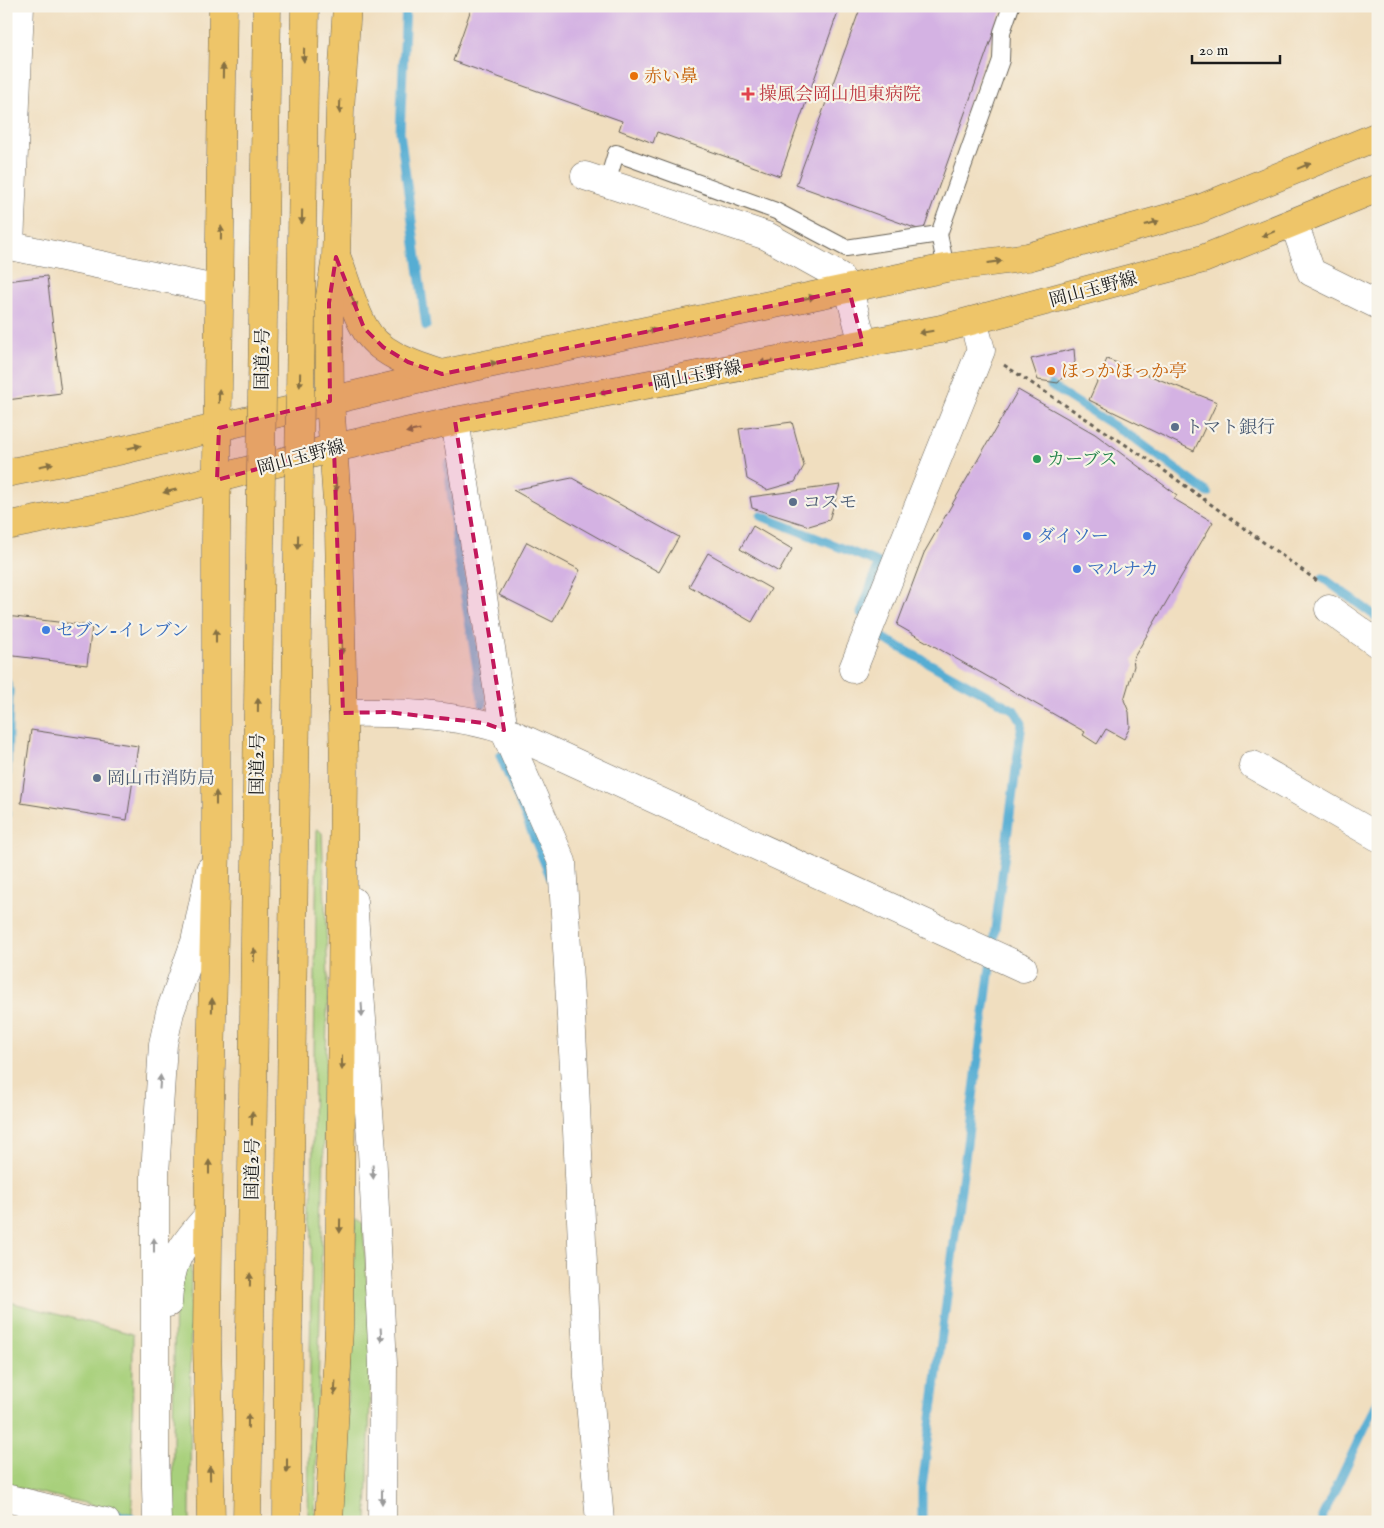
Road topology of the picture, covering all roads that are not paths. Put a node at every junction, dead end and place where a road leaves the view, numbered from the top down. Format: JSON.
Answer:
{"nodes":[{"id":1,"x":20,"y":6,"type":"edge"},
{"id":2,"x":223,"y":6,"type":"edge"},
{"id":3,"x":267,"y":6,"type":"edge"},
{"id":4,"x":305,"y":6,"type":"edge"},
{"id":5,"x":347,"y":6,"type":"edge"},
{"id":6,"x":1011,"y":6,"type":"edge"},
{"id":7,"x":12,"y":65,"type":"edge"},
{"id":8,"x":1378,"y":136,"type":"edge"},
{"id":9,"x":596,"y":179,"type":"dead end"},
{"id":10,"x":1378,"y":188,"type":"edge"},
{"id":11,"x":1294,"y":223,"type":"junction"},
{"id":12,"x":939,"y":234,"type":"junction"},
{"id":13,"x":796,"y":237,"type":"junction"},
{"id":14,"x":8,"y":245,"type":"edge"},
{"id":15,"x":336,"y":257,"type":"junction"},
{"id":16,"x":946,"y":268,"type":"junction"},
{"id":17,"x":220,"y":290,"type":"junction"},
{"id":18,"x":849,"y":290,"type":"junction"},
{"id":19,"x":1378,"y":305,"type":"edge"},
{"id":20,"x":973,"y":321,"type":"junction"},
{"id":21,"x":863,"y":344,"type":"junction"},
{"id":22,"x":442,"y":374,"type":"junction"},
{"id":23,"x":330,"y":401,"type":"junction"},
{"id":24,"x":455,"y":421,"type":"junction"},
{"id":25,"x":219,"y":428,"type":"junction"},
{"id":26,"x":334,"y":448,"type":"junction"},
{"id":27,"x":6,"y":473,"type":"edge"},
{"id":28,"x":218,"y":480,"type":"junction"},
{"id":29,"x":6,"y":526,"type":"edge"},
{"id":30,"x":1329,"y":609,"type":"road end"},
{"id":31,"x":1378,"y":644,"type":"edge"},
{"id":32,"x":853,"y":669,"type":"dead end"},
{"id":33,"x":343,"y":713,"type":"junction"},
{"id":34,"x":504,"y":730,"type":"junction"},
{"id":35,"x":1253,"y":765,"type":"dead end"},
{"id":36,"x":344,"y":770,"type":"junction"},
{"id":37,"x":1377,"y":833,"type":"edge"},
{"id":38,"x":216,"y":847,"type":"junction"},
{"id":39,"x":1023,"y":968,"type":"dead end"},
{"id":40,"x":208,"y":1216,"type":"junction"},
{"id":41,"x":155,"y":1451,"type":"junction"},
{"id":42,"x":6,"y":1498,"type":"edge"},
{"id":43,"x":106,"y":1522,"type":"edge"},
{"id":44,"x":157,"y":1522,"type":"edge"},
{"id":45,"x":211,"y":1522,"type":"edge"},
{"id":46,"x":247,"y":1522,"type":"edge"},
{"id":47,"x":286,"y":1522,"type":"edge"},
{"id":48,"x":329,"y":1522,"type":"edge"},
{"id":49,"x":382,"y":1522,"type":"edge"},
{"id":50,"x":600,"y":1522,"type":"edge"}],
"edges":[{"from":1,"to":7,"type":"street"},
{"from":17,"to":2,"type":"main road","one_way":true},
{"from":46,"to":3,"type":"main road","name":"国道2号","one_way":true,"bridge":true},
{"from":4,"to":47,"type":"main road","one_way":true,"bridge":true},
{"from":5,"to":15,"type":"main road","one_way":true},
{"from":6,"to":12,"type":"lane"},
{"from":7,"to":14,"type":"street"},
{"from":16,"to":8,"type":"main road","one_way":true},
{"from":9,"to":13,"type":"street"},
{"from":10,"to":11,"type":"main road","name":"岡山玉野線"},
{"from":11,"to":19,"type":"street"},
{"from":11,"to":20,"type":"main road","name":"岡山玉野線","one_way":true},
{"from":12,"to":13,"type":"lane"},
{"from":12,"to":16,"type":"lane"},
{"from":13,"to":18,"type":"street"},
{"from":14,"to":17,"type":"street"},
{"from":15,"to":22,"type":"main road","one_way":true},
{"from":15,"to":23,"type":"main road"},
{"from":16,"to":18,"type":"main road"},
{"from":25,"to":17,"type":"main road","one_way":true},
{"from":18,"to":21,"type":"street"},
{"from":22,"to":18,"type":"main road","one_way":true},
{"from":20,"to":21,"type":"main road","name":"岡山玉野線","one_way":true},
{"from":20,"to":32,"type":"street"},
{"from":21,"to":24,"type":"main road","name":"岡山玉野線","one_way":true},
{"from":22,"to":23,"type":"main road"},
{"from":23,"to":25,"type":"main road"},
{"from":23,"to":26,"type":"main road"},
{"from":24,"to":26,"type":"main road","name":"岡山玉野線","one_way":true},
{"from":24,"to":34,"type":"street"},
{"from":27,"to":25,"type":"main road","one_way":true},
{"from":25,"to":28,"type":"main road"},
{"from":26,"to":28,"type":"main road","name":"岡山玉野線"},
{"from":26,"to":33,"type":"main road","one_way":true},
{"from":28,"to":29,"type":"main road","name":"岡山玉野線","one_way":true},
{"from":38,"to":28,"type":"main road","one_way":true},
{"from":30,"to":31,"type":"street"},
{"from":33,"to":34,"type":"street"},
{"from":33,"to":36,"type":"main road"},
{"from":34,"to":39,"type":"street"},
{"from":34,"to":50,"type":"street"},
{"from":35,"to":37,"type":"street"},
{"from":36,"to":48,"type":"main road","one_way":true},
{"from":36,"to":49,"type":"street","one_way":true},
{"from":40,"to":38,"type":"main road","one_way":true},
{"from":41,"to":38,"type":"street","one_way":true},
{"from":40,"to":41,"type":"street"},
{"from":45,"to":40,"type":"main road","one_way":true},
{"from":41,"to":44,"type":"street"},
{"from":42,"to":43,"type":"street"}]}
